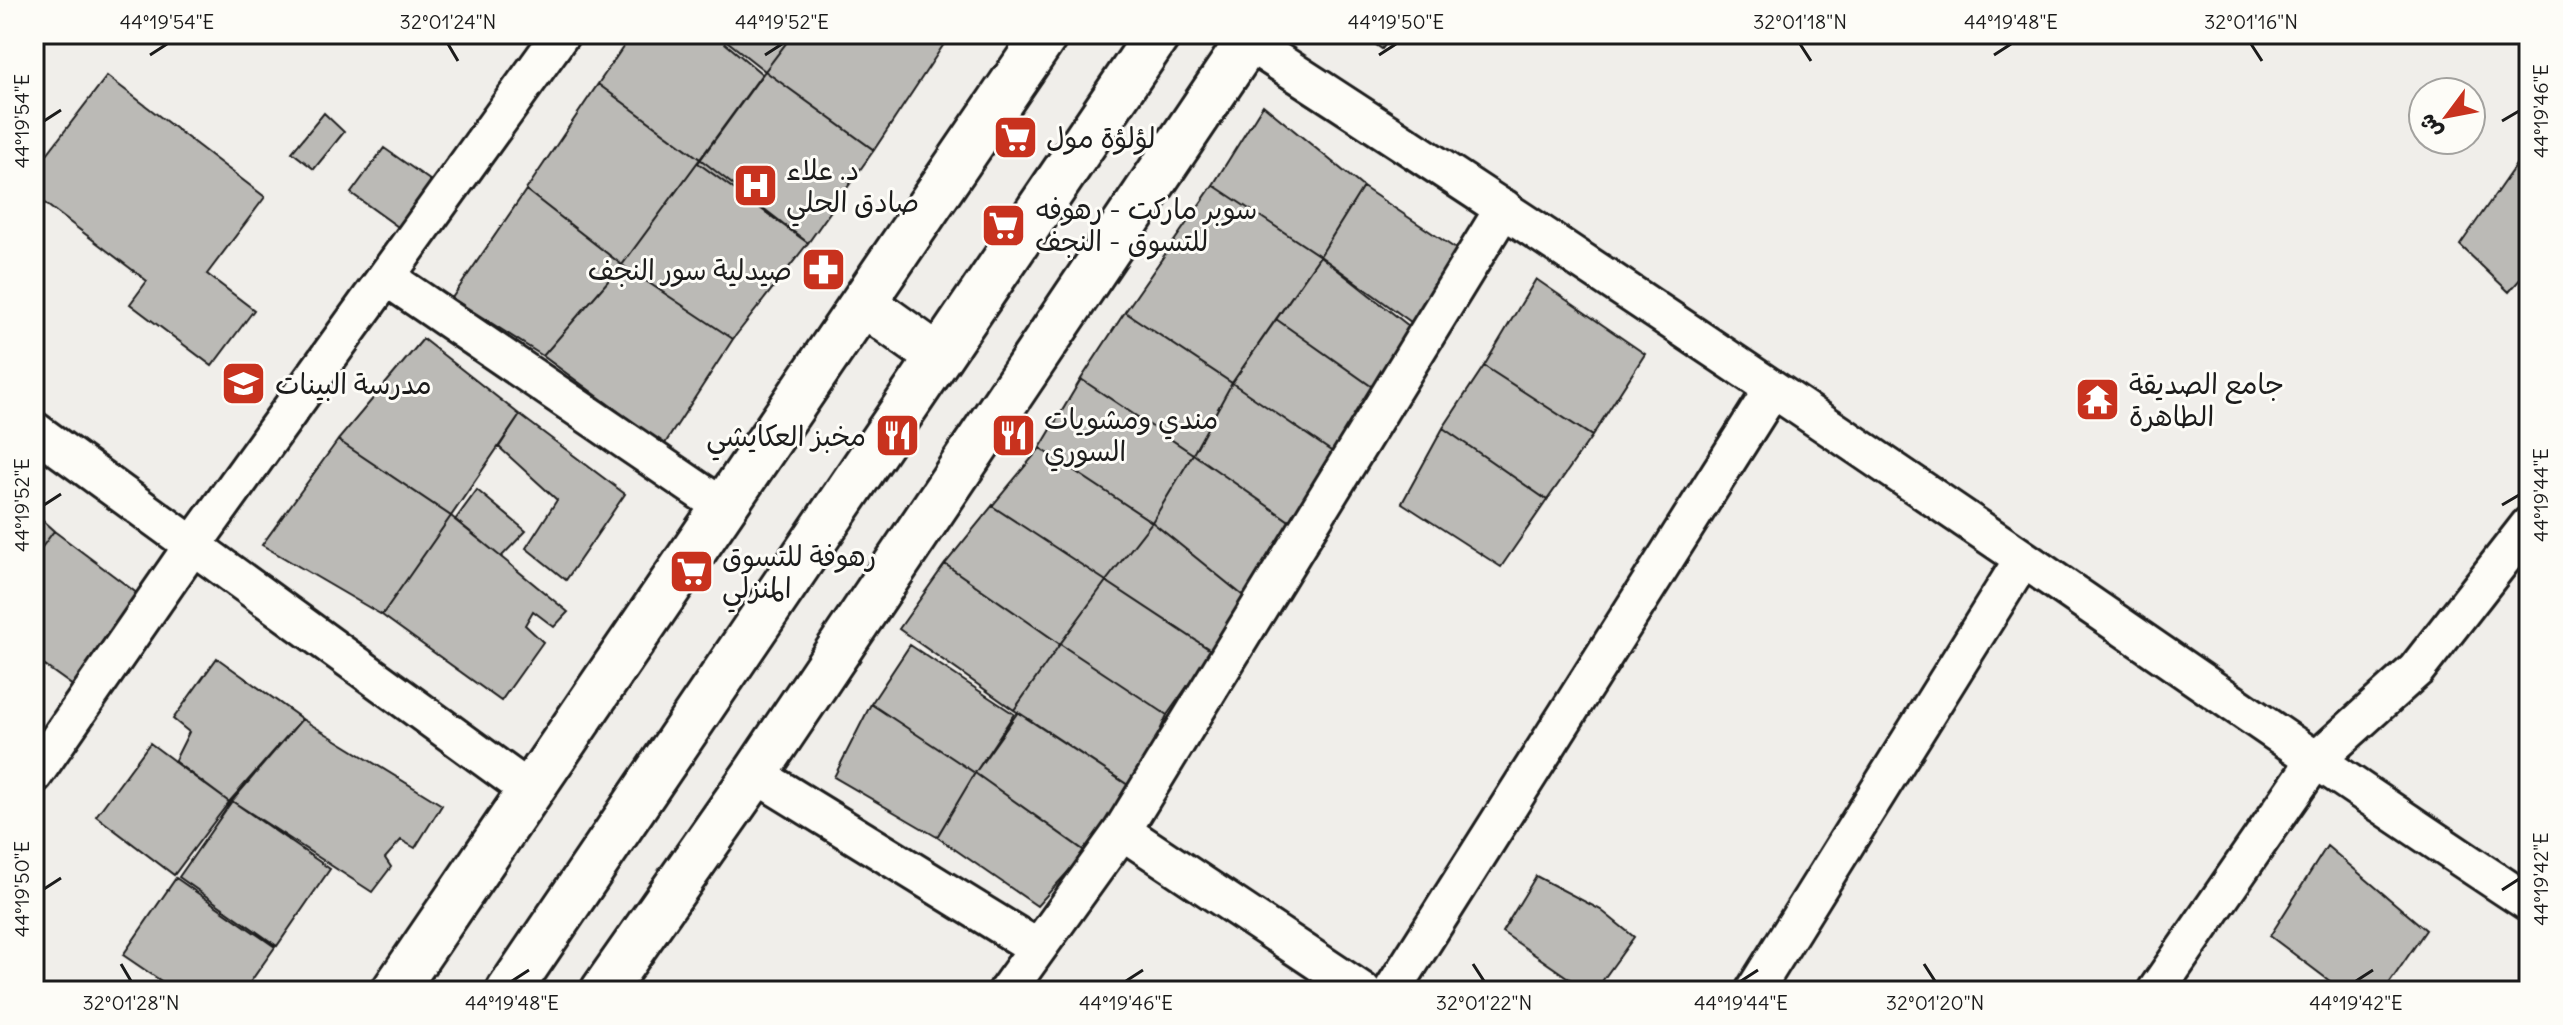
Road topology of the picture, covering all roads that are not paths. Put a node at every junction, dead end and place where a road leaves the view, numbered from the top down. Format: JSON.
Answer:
{"nodes":[{"id":1,"x":561,"y":34,"type":"edge"},
{"id":2,"x":1046,"y":34,"type":"edge"},
{"id":3,"x":1158,"y":34,"type":"edge"},
{"id":4,"x":1250,"y":38,"type":"edge"},
{"id":5,"x":1504,"y":208,"type":"junction"},
{"id":6,"x":386,"y":277,"type":"junction"},
{"id":7,"x":863,"y":303,"type":"junction"},
{"id":8,"x":937,"y":356,"type":"junction"},
{"id":9,"x":1772,"y":390,"type":"junction"},
{"id":10,"x":34,"y":430,"type":"edge"},
{"id":11,"x":723,"y":507,"type":"junction"},
{"id":12,"x":2529,"y":525,"type":"edge"},
{"id":13,"x":193,"y":545,"type":"junction"},
{"id":14,"x":2023,"y":559,"type":"junction"},
{"id":15,"x":2314,"y":762,"type":"junction"},
{"id":16,"x":755,"y":774,"type":"junction"},
{"id":17,"x":34,"y":775,"type":"edge"},
{"id":18,"x":530,"y":791,"type":"junction"},
{"id":19,"x":1122,"y":831,"type":"junction"},
{"id":20,"x":2529,"y":903,"type":"edge"},
{"id":21,"x":1036,"y":947,"type":"junction"},
{"id":22,"x":394,"y":991,"type":"edge"},
{"id":23,"x":509,"y":991,"type":"edge"},
{"id":24,"x":603,"y":991,"type":"edge"},
{"id":25,"x":1007,"y":991,"type":"edge"},
{"id":26,"x":1362,"y":991,"type":"edge"},
{"id":27,"x":1392,"y":991,"type":"edge"},
{"id":28,"x":1754,"y":991,"type":"edge"},
{"id":29,"x":2156,"y":991,"type":"edge"}],
"edges":[{"from":1,"to":6,"type":"street"},
{"from":2,"to":7,"type":"main road"},
{"from":3,"to":8,"type":"main road"},
{"from":4,"to":5,"type":"street"},
{"from":4,"to":16,"type":"main road"},
{"from":5,"to":9,"type":"street"},
{"from":5,"to":19,"type":"street"},
{"from":6,"to":11,"type":"street"},
{"from":6,"to":13,"type":"street"},
{"from":7,"to":8,"type":"main road"},
{"from":7,"to":11,"type":"main road"},
{"from":8,"to":23,"type":"main road"},
{"from":9,"to":14,"type":"street"},
{"from":9,"to":27,"type":"street"},
{"from":10,"to":13,"type":"street"},
{"from":11,"to":18,"type":"main road"},
{"from":12,"to":15,"type":"street"},
{"from":13,"to":17,"type":"street"},
{"from":13,"to":18,"type":"street"},
{"from":14,"to":15,"type":"street"},
{"from":14,"to":28,"type":"street"},
{"from":15,"to":20,"type":"street"},
{"from":15,"to":29,"type":"street"},
{"from":16,"to":21,"type":"street"},
{"from":16,"to":24,"type":"main road"},
{"from":18,"to":22,"type":"main road"},
{"from":19,"to":21,"type":"street"},
{"from":19,"to":26,"type":"street"},
{"from":21,"to":25,"type":"street"}]}
